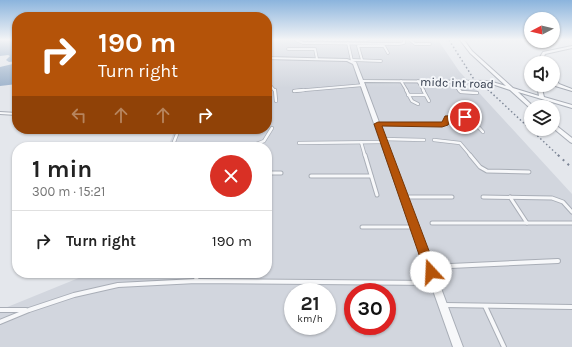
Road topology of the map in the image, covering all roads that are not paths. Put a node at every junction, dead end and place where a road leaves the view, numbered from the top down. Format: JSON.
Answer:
{"nodes":[{"id":1,"x":351,"y":56,"type":"edge"},
{"id":2,"x":361,"y":56,"type":"edge"},
{"id":3,"x":476,"y":56,"type":"edge"},
{"id":4,"x":272,"y":58,"type":"edge"},
{"id":5,"x":317,"y":59,"type":"joint"},
{"id":6,"x":352,"y":60,"type":"junction"},
{"id":7,"x":362,"y":60,"type":"junction"},
{"id":8,"x":381,"y":61,"type":"dead end"},
{"id":9,"x":401,"y":81,"type":"junction"},
{"id":10,"x":418,"y":81,"type":"junction"},
{"id":11,"x":451,"y":81,"type":"junction"},
{"id":12,"x":363,"y":83,"type":"junction"},
{"id":13,"x":560,"y":86,"type":"edge"},
{"id":14,"x":272,"y":87,"type":"edge"},
{"id":15,"x":509,"y":88,"type":"junction"},
{"id":16,"x":294,"y":90,"type":"dead end"},
{"id":17,"x":572,"y":90,"type":"edge"},
{"id":18,"x":540,"y":92,"type":"edge"},
{"id":19,"x":477,"y":93,"type":"dead end"},
{"id":20,"x":408,"y":95,"type":"junction"},
{"id":21,"x":426,"y":95,"type":"junction"},
{"id":22,"x":542,"y":98,"type":"junction"},
{"id":23,"x":524,"y":100,"type":"edge"},
{"id":24,"x":276,"y":101,"type":"dead end"},
{"id":25,"x":429,"y":101,"type":"dead end"},
{"id":26,"x":418,"y":104,"type":"dead end"},
{"id":27,"x":572,"y":107,"type":"edge"},
{"id":28,"x":0,"y":113,"type":"edge"},
{"id":29,"x":12,"y":114,"type":"edge"},
{"id":30,"x":378,"y":124,"type":"junction"},
{"id":31,"x":560,"y":131,"type":"edge"},
{"id":32,"x":483,"y":132,"type":"dead end"},
{"id":33,"x":270,"y":134,"type":"edge"},
{"id":34,"x":424,"y":140,"type":"dead end"},
{"id":35,"x":434,"y":140,"type":"dead end"},
{"id":36,"x":384,"y":141,"type":"junction"},
{"id":37,"x":572,"y":141,"type":"edge"},
{"id":38,"x":263,"y":142,"type":"edge"},
{"id":39,"x":299,"y":142,"type":"dead end"},
{"id":40,"x":361,"y":142,"type":"junction"},
{"id":41,"x":529,"y":172,"type":"dead end"},
{"id":42,"x":272,"y":173,"type":"edge"},
{"id":43,"x":281,"y":173,"type":"dead end"},
{"id":44,"x":311,"y":176,"type":"dead end"},
{"id":45,"x":371,"y":176,"type":"junction"},
{"id":46,"x":377,"y":195,"type":"dead end"},
{"id":47,"x":510,"y":196,"type":"junction"},
{"id":48,"x":404,"y":197,"type":"junction"},
{"id":49,"x":452,"y":197,"type":"dead end"},
{"id":50,"x":483,"y":197,"type":"dead end"},
{"id":51,"x":572,"y":212,"type":"edge"},
{"id":52,"x":432,"y":223,"type":"dead end"},
{"id":53,"x":527,"y":223,"type":"junction"},
{"id":54,"x":572,"y":223,"type":"edge"},
{"id":55,"x":362,"y":227,"type":"dead end"},
{"id":56,"x":415,"y":227,"type":"junction"},
{"id":57,"x":558,"y":261,"type":"dead end"},
{"id":58,"x":429,"y":267,"type":"junction"},
{"id":59,"x":196,"y":278,"type":"edge"},
{"id":60,"x":196,"y":281,"type":"junction"},
{"id":61,"x":435,"y":283,"type":"junction"},
{"id":62,"x":443,"y":305,"type":"junction"},
{"id":63,"x":485,"y":306,"type":"junction"},
{"id":64,"x":572,"y":307,"type":"edge"},
{"id":65,"x":0,"y":310,"type":"edge"},
{"id":66,"x":29,"y":310,"type":"junction"},
{"id":67,"x":0,"y":322,"type":"edge"},
{"id":68,"x":458,"y":347,"type":"edge"},
{"id":69,"x":504,"y":347,"type":"edge"}],
"edges":[{"from":1,"to":6,"type":"lane"},
{"from":2,"to":7,"type":"lane"},
{"from":3,"to":15,"type":"street"},
{"from":4,"to":5,"type":"street"},
{"from":5,"to":6,"type":"street"},
{"from":6,"to":7,"type":"lane"},
{"from":6,"to":12,"type":"street"},
{"from":7,"to":8,"type":"lane"},
{"from":9,"to":10,"type":"street","name":"midc int road"},
{"from":9,"to":12,"type":"street","name":"midc int road"},
{"from":9,"to":20,"type":"lane"},
{"from":10,"to":11,"type":"street","name":"midc int road"},
{"from":10,"to":21,"type":"lane"},
{"from":11,"to":15,"type":"street","name":"midc int road"},
{"from":11,"to":19,"type":"lane"},
{"from":12,"to":16,"type":"lane"},
{"from":12,"to":30,"type":"street"},
{"from":13,"to":17,"type":"street"},
{"from":14,"to":24,"type":"lane"},
{"from":15,"to":22,"type":"street","name":"midc int road"},
{"from":15,"to":23,"type":"street"},
{"from":18,"to":22,"type":"street"},
{"from":20,"to":21,"type":"lane"},
{"from":20,"to":26,"type":"lane"},
{"from":21,"to":25,"type":"lane"},
{"from":22,"to":27,"type":"street","name":"midc int road"},
{"from":28,"to":29,"type":"street"},
{"from":30,"to":32,"type":"lane"},
{"from":30,"to":36,"type":"street"},
{"from":31,"to":37,"type":"street"},
{"from":33,"to":38,"type":"lane"},
{"from":34,"to":36,"type":"lane"},
{"from":35,"to":41,"type":"lane"},
{"from":36,"to":40,"type":"lane"},
{"from":36,"to":48,"type":"street"},
{"from":39,"to":40,"type":"lane"},
{"from":40,"to":45,"type":"lane"},
{"from":42,"to":43,"type":"lane"},
{"from":44,"to":45,"type":"lane"},
{"from":45,"to":46,"type":"lane"},
{"from":47,"to":50,"type":"lane"},
{"from":47,"to":51,"type":"lane"},
{"from":47,"to":53,"type":"lane"},
{"from":48,"to":49,"type":"lane"},
{"from":48,"to":56,"type":"street"},
{"from":52,"to":53,"type":"lane"},
{"from":53,"to":54,"type":"lane"},
{"from":55,"to":56,"type":"lane"},
{"from":56,"to":58,"type":"street"},
{"from":57,"to":58,"type":"lane"},
{"from":58,"to":61,"type":"street"},
{"from":59,"to":60,"type":"lane"},
{"from":60,"to":61,"type":"lane"},
{"from":60,"to":66,"type":"lane"},
{"from":61,"to":62,"type":"street"},
{"from":62,"to":63,"type":"lane"},
{"from":62,"to":68,"type":"street"},
{"from":63,"to":64,"type":"lane"},
{"from":63,"to":69,"type":"lane"},
{"from":65,"to":66,"type":"lane"},
{"from":66,"to":67,"type":"lane"}]}
